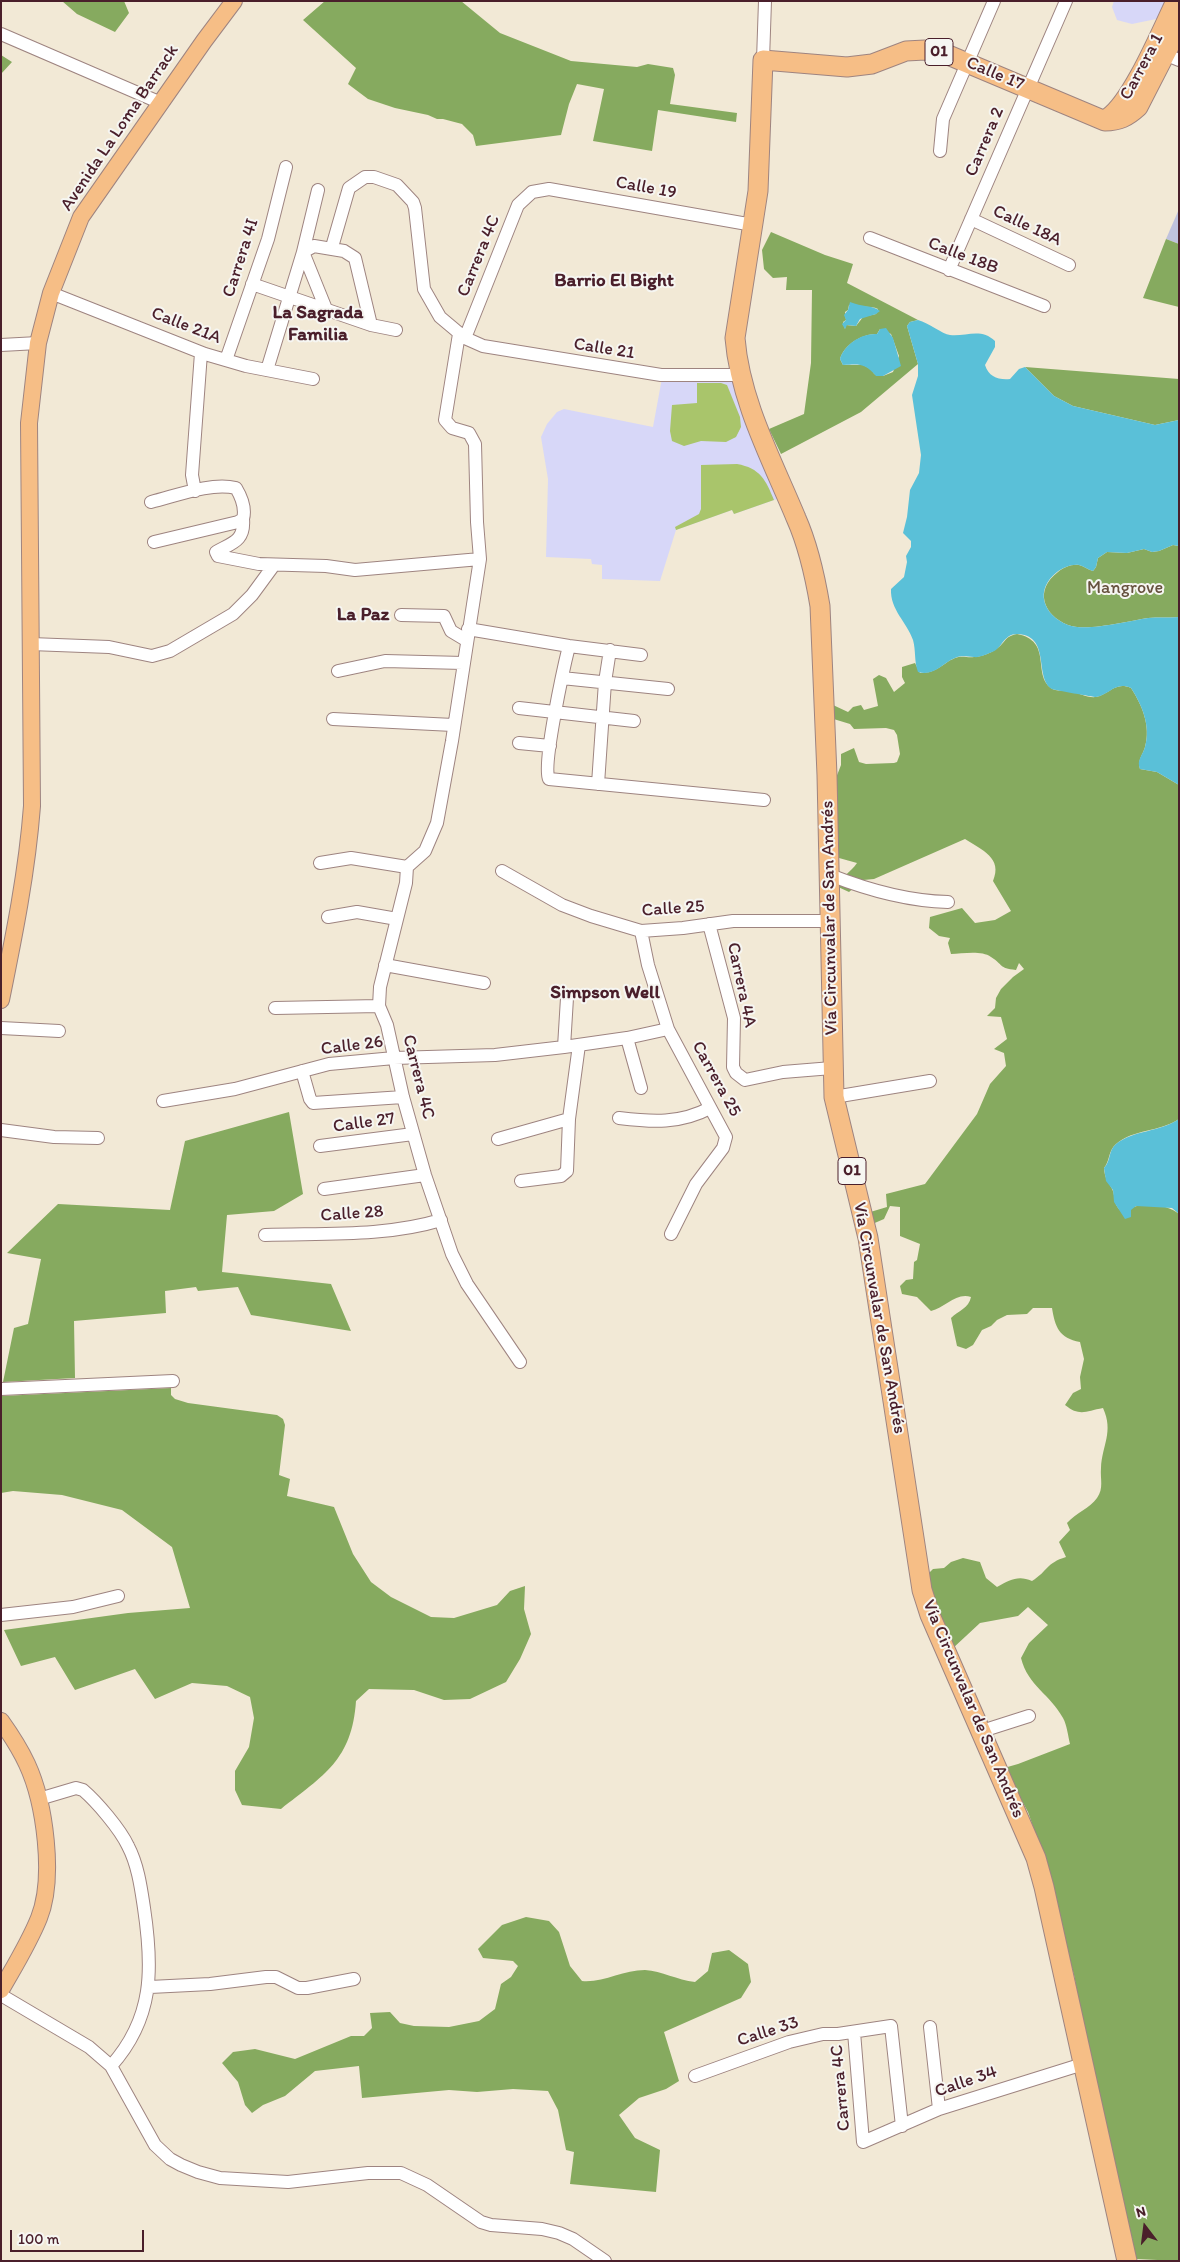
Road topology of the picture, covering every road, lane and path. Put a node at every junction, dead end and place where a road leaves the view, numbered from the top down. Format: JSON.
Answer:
{"nodes":[{"id":1,"x":234,"y":1,"type":"edge"},
{"id":2,"x":765,"y":1,"type":"edge"},
{"id":3,"x":994,"y":1,"type":"edge"},
{"id":4,"x":1066,"y":1,"type":"edge"},
{"id":5,"x":1176,"y":1,"type":"edge"},
{"id":6,"x":1179,"y":27,"type":"edge"},
{"id":7,"x":1,"y":34,"type":"edge"},
{"id":8,"x":1165,"y":54,"type":"edge"},
{"id":9,"x":764,"y":60,"type":"junction"},
{"id":10,"x":968,"y":62,"type":"junction"},
{"id":11,"x":1027,"y":88,"type":"junction"},
{"id":12,"x":161,"y":102,"type":"junction"},
{"id":13,"x":1105,"y":120,"type":"joint"},
{"id":14,"x":940,"y":151,"type":"dead end"},
{"id":15,"x":286,"y":166,"type":"dead end"},
{"id":16,"x":318,"y":190,"type":"dead end"},
{"id":17,"x":532,"y":192,"type":"joint"},
{"id":18,"x":971,"y":219,"type":"junction"},
{"id":19,"x":753,"y":225,"type":"junction"},
{"id":20,"x":870,"y":238,"type":"dead end"},
{"id":21,"x":332,"y":247,"type":"junction"},
{"id":22,"x":303,"y":252,"type":"junction"},
{"id":23,"x":1070,"y":265,"type":"dead end"},
{"id":24,"x":949,"y":270,"type":"junction"},
{"id":25,"x":252,"y":284,"type":"junction"},
{"id":26,"x":51,"y":293,"type":"junction"},
{"id":27,"x":289,"y":296,"type":"junction"},
{"id":28,"x":1044,"y":306,"type":"dead end"},
{"id":29,"x":326,"y":309,"type":"junction"},
{"id":30,"x":371,"y":325,"type":"junction"},
{"id":31,"x":396,"y":330,"type":"dead end"},
{"id":32,"x":462,"y":336,"type":"junction"},
{"id":33,"x":38,"y":342,"type":"junction"},
{"id":34,"x":1,"y":346,"type":"edge"},
{"id":35,"x":201,"y":353,"type":"junction"},
{"id":36,"x":226,"y":360,"type":"junction"},
{"id":37,"x":267,"y":370,"type":"junction"},
{"id":38,"x":740,"y":375,"type":"junction"},
{"id":39,"x":313,"y":379,"type":"dead end"},
{"id":40,"x":195,"y":491,"type":"junction"},
{"id":41,"x":151,"y":502,"type":"dead end"},
{"id":42,"x":243,"y":519,"type":"junction"},
{"id":43,"x":154,"y":542,"type":"dead end"},
{"id":44,"x":480,"y":560,"type":"junction"},
{"id":45,"x":274,"y":565,"type":"junction"},
{"id":46,"x":401,"y":615,"type":"dead end"},
{"id":47,"x":467,"y":635,"type":"junction"},
{"id":48,"x":31,"y":644,"type":"junction"},
{"id":49,"x":569,"y":646,"type":"junction"},
{"id":50,"x":610,"y":650,"type":"junction"},
{"id":51,"x":641,"y":654,"type":"dead end"},
{"id":52,"x":463,"y":663,"type":"junction"},
{"id":53,"x":338,"y":671,"type":"dead end"},
{"id":54,"x":562,"y":678,"type":"junction"},
{"id":55,"x":605,"y":682,"type":"junction"},
{"id":56,"x":668,"y":689,"type":"dead end"},
{"id":57,"x":519,"y":708,"type":"dead end"},
{"id":58,"x":556,"y":712,"type":"junction"},
{"id":59,"x":603,"y":718,"type":"junction"},
{"id":60,"x":332,"y":719,"type":"dead end"},
{"id":61,"x":634,"y":722,"type":"dead end"},
{"id":62,"x":453,"y":725,"type":"junction"},
{"id":63,"x":519,"y":743,"type":"dead end"},
{"id":64,"x":550,"y":746,"type":"junction"},
{"id":65,"x":598,"y":784,"type":"junction"},
{"id":66,"x":764,"y":800,"type":"dead end"},
{"id":67,"x":320,"y":863,"type":"dead end"},
{"id":68,"x":407,"y":867,"type":"junction"},
{"id":69,"x":502,"y":871,"type":"dead end"},
{"id":70,"x":830,"y":875,"type":"junction"},
{"id":71,"x":948,"y":902,"type":"dead end"},
{"id":72,"x":328,"y":918,"type":"dead end"},
{"id":73,"x":397,"y":919,"type":"junction"},
{"id":74,"x":830,"y":921,"type":"junction"},
{"id":75,"x":709,"y":924,"type":"junction"},
{"id":76,"x":641,"y":931,"type":"junction"},
{"id":77,"x":385,"y":965,"type":"junction"},
{"id":78,"x":484,"y":983,"type":"dead end"},
{"id":79,"x":567,"y":998,"type":"dead end"},
{"id":80,"x":1,"y":1000,"type":"edge"},
{"id":81,"x":379,"y":1006,"type":"junction"},
{"id":82,"x":275,"y":1008,"type":"dead end"},
{"id":83,"x":1,"y":1028,"type":"edge"},
{"id":84,"x":668,"y":1029,"type":"junction"},
{"id":85,"x":59,"y":1031,"type":"dead end"},
{"id":86,"x":627,"y":1038,"type":"junction"},
{"id":87,"x":579,"y":1045,"type":"junction"},
{"id":88,"x":564,"y":1048,"type":"junction"},
{"id":89,"x":394,"y":1058,"type":"junction"},
{"id":90,"x":832,"y":1068,"type":"junction"},
{"id":91,"x":302,"y":1071,"type":"junction"},
{"id":92,"x":930,"y":1081,"type":"dead end"},
{"id":93,"x":640,"y":1088,"type":"dead end"},
{"id":94,"x":403,"y":1097,"type":"junction"},
{"id":95,"x":834,"y":1097,"type":"junction"},
{"id":96,"x":163,"y":1101,"type":"dead end"},
{"id":97,"x":710,"y":1108,"type":"junction"},
{"id":98,"x":619,"y":1118,"type":"dead end"},
{"id":99,"x":569,"y":1119,"type":"junction"},
{"id":100,"x":1,"y":1130,"type":"edge"},
{"id":101,"x":413,"y":1134,"type":"junction"},
{"id":102,"x":98,"y":1138,"type":"dead end"},
{"id":103,"x":498,"y":1140,"type":"dead end"},
{"id":104,"x":320,"y":1146,"type":"dead end"},
{"id":105,"x":425,"y":1176,"type":"junction"},
{"id":106,"x":520,"y":1181,"type":"dead end"},
{"id":107,"x":324,"y":1189,"type":"dead end"},
{"id":108,"x":441,"y":1220,"type":"junction"},
{"id":109,"x":671,"y":1234,"type":"dead end"},
{"id":110,"x":265,"y":1235,"type":"dead end"},
{"id":111,"x":520,"y":1362,"type":"dead end"},
{"id":112,"x":173,"y":1380,"type":"dead end"},
{"id":113,"x":1,"y":1389,"type":"edge"},
{"id":114,"x":118,"y":1596,"type":"dead end"},
{"id":115,"x":1,"y":1615,"type":"edge"},
{"id":116,"x":1029,"y":1716,"type":"dead end"},
{"id":117,"x":1,"y":1721,"type":"edge"},
{"id":118,"x":982,"y":1731,"type":"junction"},
{"id":119,"x":39,"y":1799,"type":"junction"},
{"id":120,"x":354,"y":1979,"type":"dead end"},
{"id":121,"x":150,"y":1986,"type":"junction"},
{"id":122,"x":1,"y":1990,"type":"edge"},
{"id":123,"x":1,"y":1995,"type":"edge"},
{"id":124,"x":930,"y":2027,"type":"dead end"},
{"id":125,"x":854,"y":2032,"type":"junction"},
{"id":126,"x":1083,"y":2064,"type":"junction"},
{"id":127,"x":111,"y":2066,"type":"junction"},
{"id":128,"x":695,"y":2076,"type":"dead end"},
{"id":129,"x":940,"y":2109,"type":"junction"},
{"id":130,"x":902,"y":2126,"type":"junction"},
{"id":131,"x":863,"y":2142,"type":"joint"},
{"id":132,"x":606,"y":2261,"type":"edge"},
{"id":133,"x":1127,"y":2261,"type":"edge"}],
"edges":[{"from":1,"to":12,"type":"main road","name":"Avenida La Loma Barrack"},
{"from":2,"to":9,"type":"street"},
{"from":3,"to":10,"type":"street"},
{"from":4,"to":11,"type":"street","name":"Carrera 2"},
{"from":5,"to":8,"type":"highway","name":"Carrera 1","number":"01"},
{"from":6,"to":8,"type":"highway","name":"Carrera 1","number":"01"},
{"from":7,"to":12,"type":"street"},
{"from":8,"to":13,"type":"highway","name":"Carrera 1","number":"01"},
{"from":9,"to":10,"type":"highway","name":"Calle 17","number":"01"},
{"from":9,"to":19,"type":"highway","name":"Vía Circunvalar de San Andrés","number":"01"},
{"from":10,"to":11,"type":"highway","name":"Calle 17","number":"01"},
{"from":10,"to":14,"type":"street"},
{"from":11,"to":13,"type":"highway","name":"Calle 17","number":"01"},
{"from":11,"to":18,"type":"street","name":"Carrera 2"},
{"from":12,"to":26,"type":"main road","name":"Avenida La Loma Barrack"},
{"from":15,"to":25,"type":"street","name":"Carrera 4I"},
{"from":16,"to":22,"type":"street"},
{"from":17,"to":19,"type":"street","name":"Calle 19"},
{"from":17,"to":32,"type":"street","name":"Carrera 4C"},
{"from":18,"to":23,"type":"street","name":"Calle 18A"},
{"from":18,"to":24,"type":"street","name":"Carrera 2"},
{"from":19,"to":38,"type":"highway","name":"Vía Circunvalar de San Andrés","number":"01"},
{"from":20,"to":24,"type":"street","name":"Calle 18B"},
{"from":21,"to":22,"type":"street"},
{"from":21,"to":30,"type":"street"},
{"from":21,"to":32,"type":"street"},
{"from":22,"to":27,"type":"street"},
{"from":22,"to":29,"type":"street"},
{"from":24,"to":28,"type":"street","name":"Calle 18B"},
{"from":25,"to":27,"type":"street"},
{"from":25,"to":36,"type":"street","name":"Carrera 4I"},
{"from":26,"to":33,"type":"main road","name":"Avenida La Loma Barrack"},
{"from":26,"to":35,"type":"street","name":"Calle 21A"},
{"from":27,"to":29,"type":"street"},
{"from":27,"to":37,"type":"street"},
{"from":29,"to":30,"type":"street"},
{"from":30,"to":31,"type":"street"},
{"from":32,"to":38,"type":"street","name":"Calle 21"},
{"from":32,"to":44,"type":"street","name":"Carrera 4C"},
{"from":33,"to":34,"type":"street"},
{"from":33,"to":48,"type":"main road","name":"Avenida La Loma Barrack"},
{"from":35,"to":36,"type":"street","name":"Calle 21A"},
{"from":35,"to":40,"type":"street"},
{"from":36,"to":37,"type":"street","name":"Calle 21A"},
{"from":37,"to":39,"type":"street","name":"Calle 21A"},
{"from":38,"to":70,"type":"highway","name":"Vía Circunvalar de San Andrés","number":"01"},
{"from":40,"to":41,"type":"street"},
{"from":40,"to":42,"type":"street"},
{"from":42,"to":43,"type":"street"},
{"from":42,"to":45,"type":"street"},
{"from":44,"to":45,"type":"street"},
{"from":44,"to":47,"type":"street"},
{"from":45,"to":48,"type":"street"},
{"from":46,"to":47,"type":"street"},
{"from":47,"to":49,"type":"street"},
{"from":47,"to":52,"type":"street"},
{"from":48,"to":80,"type":"main road","name":"Avenida La Loma Barrack"},
{"from":49,"to":50,"type":"street"},
{"from":49,"to":54,"type":"street"},
{"from":50,"to":51,"type":"street"},
{"from":50,"to":55,"type":"street"},
{"from":52,"to":53,"type":"street"},
{"from":52,"to":62,"type":"street"},
{"from":54,"to":55,"type":"street"},
{"from":54,"to":58,"type":"street"},
{"from":55,"to":56,"type":"street"},
{"from":55,"to":59,"type":"street"},
{"from":57,"to":58,"type":"street"},
{"from":58,"to":59,"type":"street"},
{"from":58,"to":64,"type":"street"},
{"from":59,"to":61,"type":"street"},
{"from":59,"to":65,"type":"street"},
{"from":60,"to":62,"type":"street"},
{"from":62,"to":68,"type":"street"},
{"from":63,"to":64,"type":"street"},
{"from":64,"to":65,"type":"street"},
{"from":65,"to":66,"type":"street"},
{"from":67,"to":68,"type":"street"},
{"from":68,"to":73,"type":"street","name":"Carrera 4C"},
{"from":69,"to":76,"type":"street","name":"Calle 25"},
{"from":70,"to":71,"type":"street"},
{"from":70,"to":74,"type":"highway","name":"Vía Circunvalar de San Andrés","number":"01"},
{"from":72,"to":73,"type":"street"},
{"from":73,"to":77,"type":"street","name":"Carrera 4C"},
{"from":74,"to":75,"type":"street","name":"Calle 25"},
{"from":74,"to":90,"type":"highway","name":"Vía Circunvalar de San Andrés","number":"01"},
{"from":75,"to":76,"type":"street","name":"Calle 25"},
{"from":75,"to":90,"type":"street","name":"Carrera 4A"},
{"from":76,"to":84,"type":"street","name":"Carrera 25"},
{"from":77,"to":78,"type":"street"},
{"from":77,"to":81,"type":"street","name":"Carrera 4C"},
{"from":79,"to":88,"type":"street"},
{"from":81,"to":82,"type":"street"},
{"from":81,"to":89,"type":"street","name":"Carrera 4C"},
{"from":83,"to":85,"type":"street"},
{"from":84,"to":86,"type":"street","name":"Calle 26"},
{"from":84,"to":97,"type":"street","name":"Carrera 25"},
{"from":86,"to":87,"type":"street","name":"Calle 26"},
{"from":86,"to":93,"type":"street"},
{"from":87,"to":88,"type":"street","name":"Calle 26"},
{"from":87,"to":99,"type":"street"},
{"from":88,"to":89,"type":"street","name":"Calle 26"},
{"from":89,"to":91,"type":"street","name":"Calle 26"},
{"from":89,"to":94,"type":"street","name":"Carrera 4C"},
{"from":90,"to":95,"type":"highway","name":"Vía Circunvalar de San Andrés","number":"01"},
{"from":91,"to":94,"type":"street"},
{"from":91,"to":96,"type":"street","name":"Calle 26"},
{"from":92,"to":95,"type":"street"},
{"from":94,"to":101,"type":"street","name":"Carrera 4C"},
{"from":95,"to":118,"type":"highway","name":"Vía Circunvalar de San Andrés","number":"01"},
{"from":97,"to":98,"type":"street"},
{"from":97,"to":109,"type":"street","name":"Carrera 25"},
{"from":99,"to":103,"type":"street"},
{"from":99,"to":106,"type":"street"},
{"from":100,"to":102,"type":"street"},
{"from":101,"to":104,"type":"street","name":"Calle 27"},
{"from":101,"to":105,"type":"street","name":"Carrera 4C"},
{"from":105,"to":107,"type":"street"},
{"from":105,"to":108,"type":"street","name":"Carrera 4C"},
{"from":108,"to":110,"type":"street","name":"Calle 28"},
{"from":108,"to":111,"type":"street","name":"Carrera 4C"},
{"from":112,"to":113,"type":"street"},
{"from":114,"to":115,"type":"street"},
{"from":116,"to":118,"type":"street"},
{"from":117,"to":119,"type":"main road"},
{"from":118,"to":126,"type":"highway","name":"Vía Circunvalar de San Andrés","number":"01"},
{"from":119,"to":121,"type":"street"},
{"from":119,"to":122,"type":"main road"},
{"from":120,"to":121,"type":"street"},
{"from":121,"to":127,"type":"street"},
{"from":123,"to":127,"type":"street"},
{"from":124,"to":129,"type":"street"},
{"from":125,"to":128,"type":"street","name":"Calle 33"},
{"from":125,"to":130,"type":"street","name":"Calle 33"},
{"from":125,"to":131,"type":"street","name":"Carrera 4C"},
{"from":126,"to":129,"type":"street","name":"Calle 34"},
{"from":126,"to":133,"type":"highway","name":"Vía Circunvalar de San Andrés","number":"01"},
{"from":127,"to":132,"type":"street"},
{"from":129,"to":130,"type":"street","name":"Calle 34"},
{"from":130,"to":131,"type":"street","name":"Calle 34"}]}
